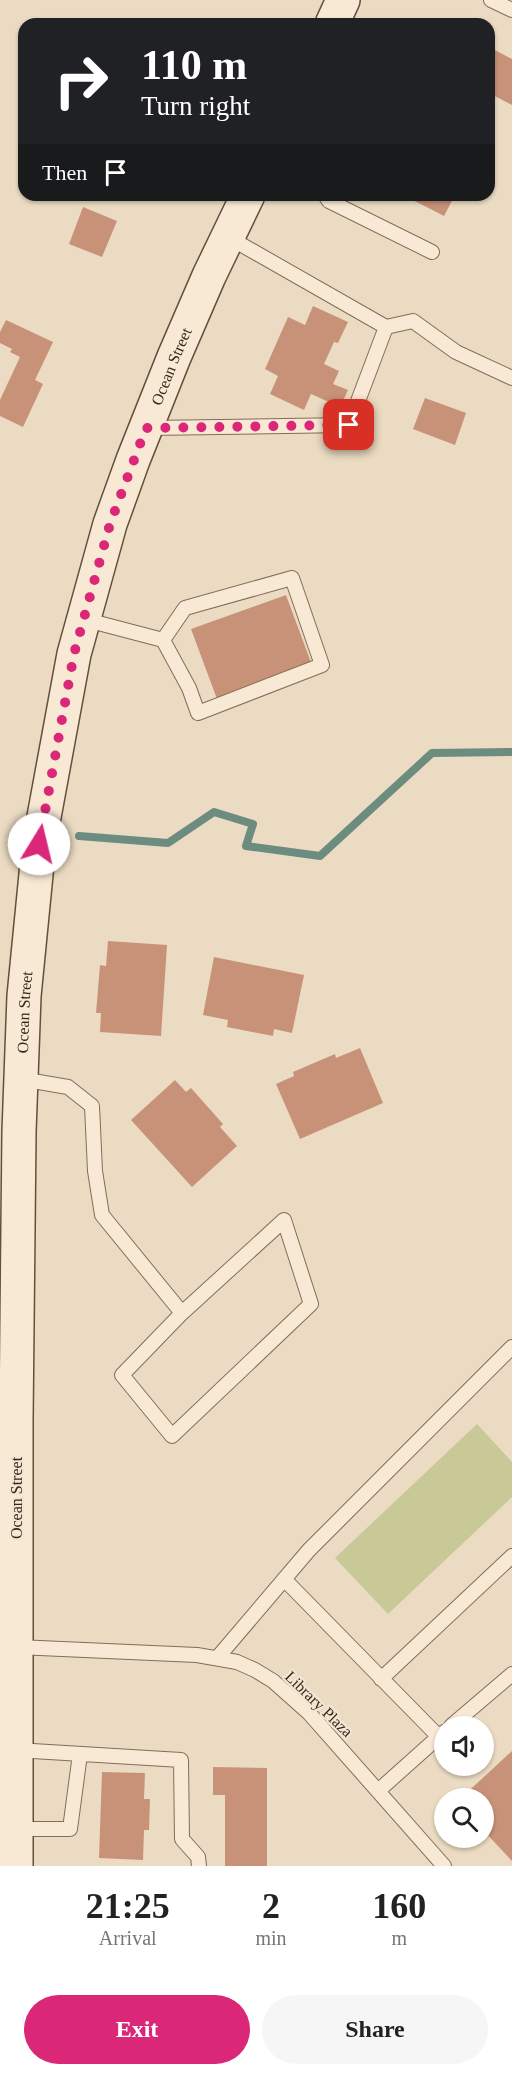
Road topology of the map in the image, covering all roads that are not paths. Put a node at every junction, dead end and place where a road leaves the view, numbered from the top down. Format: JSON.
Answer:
{"nodes":[{"id":1,"x":343,"y":0,"type":"edge"},
{"id":2,"x":491,"y":0,"type":"edge"},
{"id":3,"x":512,"y":10,"type":"edge"},
{"id":4,"x":335,"y":18,"type":"edge"},
{"id":5,"x":245,"y":201,"type":"edge"},
{"id":6,"x":329,"y":201,"type":"edge"},
{"id":7,"x":228,"y":237,"type":"junction"},
{"id":8,"x":432,"y":252,"type":"dead end"},
{"id":9,"x":386,"y":327,"type":"junction"},
{"id":10,"x":512,"y":378,"type":"edge"},
{"id":11,"x":146,"y":428,"type":"junction"},
{"id":12,"x":83,"y":619,"type":"junction"},
{"id":13,"x":163,"y":640,"type":"junction"},
{"id":14,"x":21,"y":1079,"type":"junction"},
{"id":15,"x":182,"y":1313,"type":"junction"},
{"id":16,"x":512,"y":1347,"type":"edge"},
{"id":17,"x":8,"y":1421,"type":"edge"},
{"id":18,"x":512,"y":1556,"type":"edge"},
{"id":19,"x":284,"y":1579,"type":"junction"},
{"id":20,"x":8,"y":1613,"type":"edge"},
{"id":21,"x":17,"y":1647,"type":"junction"},
{"id":22,"x":218,"y":1657,"type":"junction"},
{"id":23,"x":512,"y":1674,"type":"edge"},
{"id":24,"x":381,"y":1679,"type":"junction"},
{"id":25,"x":8,"y":1708,"type":"edge"},
{"id":26,"x":463,"y":1716,"type":"edge"},
{"id":27,"x":434,"y":1728,"type":"edge"},
{"id":28,"x":434,"y":1741,"type":"edge"},
{"id":29,"x":16,"y":1750,"type":"junction"},
{"id":30,"x":80,"y":1754,"type":"junction"},
{"id":31,"x":378,"y":1791,"type":"junction"},
{"id":32,"x":12,"y":1842,"type":"edge"},
{"id":33,"x":200,"y":1866,"type":"edge"},
{"id":34,"x":444,"y":1866,"type":"edge"}],
"edges":[{"from":1,"to":4,"type":"main road"},
{"from":2,"to":3,"type":"lane"},
{"from":5,"to":7,"type":"main road","name":"Ocean Street"},
{"from":6,"to":8,"type":"lane"},
{"from":7,"to":9,"type":"lane"},
{"from":7,"to":11,"type":"main road","name":"Ocean Street"},
{"from":9,"to":10,"type":"lane"},
{"from":9,"to":11,"type":"lane"},
{"from":11,"to":12,"type":"main road","name":"Ocean Street"},
{"from":12,"to":13,"type":"lane"},
{"from":12,"to":14,"type":"main road","name":"Ocean Street"},
{"from":13,"to":13,"type":"lane"},
{"from":14,"to":15,"type":"lane"},
{"from":14,"to":17,"type":"main road","name":"Ocean Street"},
{"from":15,"to":15,"type":"lane"},
{"from":16,"to":19,"type":"lane"},
{"from":17,"to":20,"type":"main road","name":"Ocean Street"},
{"from":18,"to":24,"type":"lane"},
{"from":19,"to":22,"type":"lane"},
{"from":19,"to":24,"type":"lane"},
{"from":20,"to":21,"type":"main road","name":"Ocean Street"},
{"from":21,"to":22,"type":"lane","name":"Library Plaza"},
{"from":21,"to":25,"type":"main road","name":"Ocean Street"},
{"from":22,"to":31,"type":"lane","name":"Library Plaza"},
{"from":23,"to":26,"type":"lane"},
{"from":24,"to":27,"type":"lane"},
{"from":25,"to":29,"type":"main road","name":"Ocean Street"},
{"from":28,"to":31,"type":"lane"},
{"from":29,"to":30,"type":"lane"},
{"from":29,"to":32,"type":"main road","name":"Ocean Street"},
{"from":30,"to":32,"type":"lane"},
{"from":30,"to":33,"type":"lane"},
{"from":31,"to":34,"type":"lane","name":"Library Plaza"}]}
